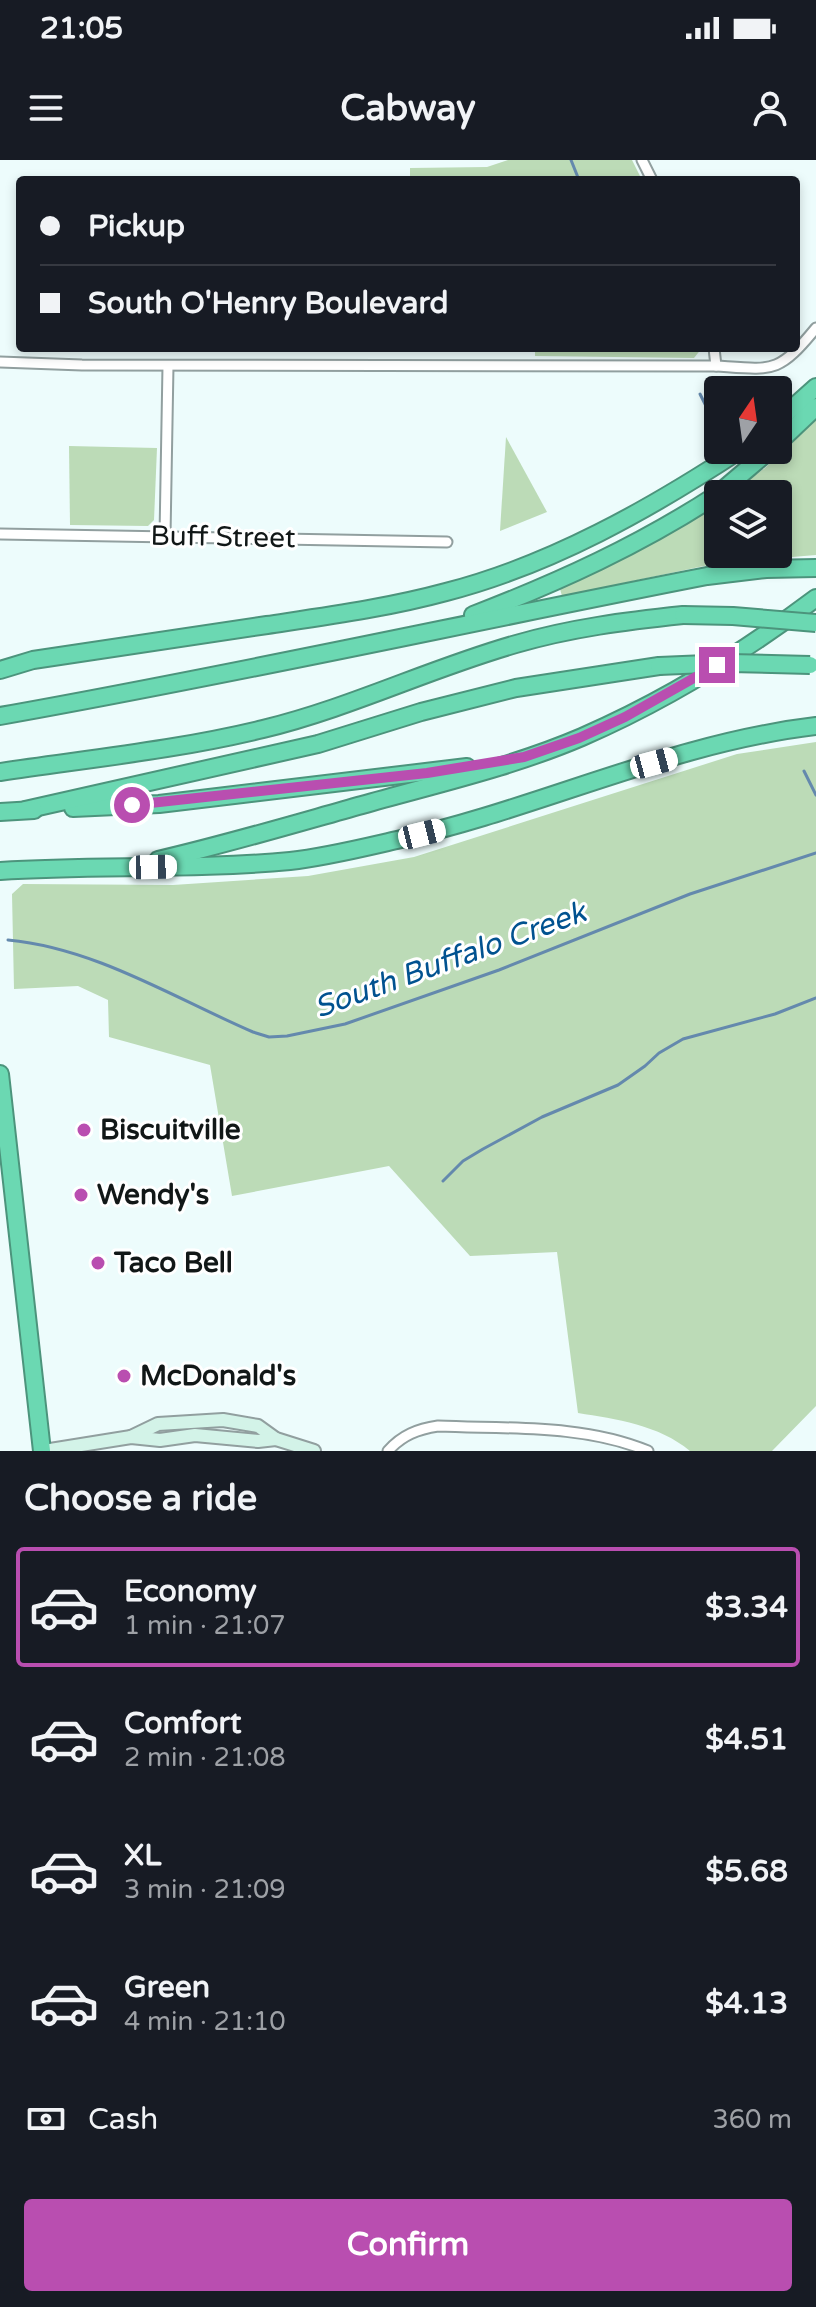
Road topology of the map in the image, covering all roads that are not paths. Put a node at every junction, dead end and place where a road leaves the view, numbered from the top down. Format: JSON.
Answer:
{"nodes":[{"id":1,"x":816,"y":328,"type":"edge"},
{"id":2,"x":800,"y":346,"type":"edge"},
{"id":3,"x":714,"y":352,"type":"edge"},
{"id":4,"x":795,"y":352,"type":"edge"},
{"id":5,"x":0,"y":362,"type":"edge"},
{"id":6,"x":168,"y":366,"type":"junction"},
{"id":7,"x":716,"y":366,"type":"junction"},
{"id":8,"x":816,"y":387,"type":"edge"},
{"id":9,"x":816,"y":407,"type":"edge"},
{"id":10,"x":792,"y":408,"type":"edge"},
{"id":11,"x":792,"y":430,"type":"edge"},
{"id":12,"x":719,"y":464,"type":"edge"},
{"id":13,"x":753,"y":464,"type":"edge"},
{"id":14,"x":735,"y":480,"type":"edge"},
{"id":15,"x":704,"y":502,"type":"edge"},
{"id":16,"x":0,"y":534,"type":"edge"},
{"id":17,"x":165,"y":536,"type":"junction"},
{"id":18,"x":447,"y":542,"type":"dead end"},
{"id":19,"x":811,"y":568,"type":"edge"},
{"id":20,"x":816,"y":598,"type":"edge"},
{"id":21,"x":816,"y":623,"type":"edge"},
{"id":22,"x":351,"y":647,"type":"junction"},
{"id":23,"x":813,"y":665,"type":"edge"},
{"id":24,"x":0,"y":670,"type":"edge"},
{"id":25,"x":0,"y":716,"type":"edge"},
{"id":26,"x":816,"y":726,"type":"edge"},
{"id":27,"x":524,"y":757,"type":"junction"},
{"id":28,"x":0,"y":772,"type":"edge"},
{"id":29,"x":25,"y":810,"type":"junction"},
{"id":30,"x":0,"y":812,"type":"edge"},
{"id":31,"x":121,"y":868,"type":"junction"},
{"id":32,"x":0,"y":871,"type":"edge"},
{"id":33,"x":0,"y":1074,"type":"edge"},
{"id":34,"x":43,"y":1451,"type":"edge"},
{"id":35,"x":314,"y":1451,"type":"edge"},
{"id":36,"x":388,"y":1451,"type":"edge"},
{"id":37,"x":648,"y":1451,"type":"edge"}],
"edges":[{"from":1,"to":2,"type":"street"},
{"from":3,"to":7,"type":"street"},
{"from":4,"to":7,"type":"street"},
{"from":5,"to":6,"type":"street"},
{"from":6,"to":7,"type":"street"},
{"from":6,"to":17,"type":"street"},
{"from":8,"to":10,"type":"highway"},
{"from":9,"to":11,"type":"highway"},
{"from":12,"to":24,"type":"highway"},
{"from":13,"to":14,"type":"highway"},
{"from":15,"to":22,"type":"highway"},
{"from":16,"to":17,"type":"street","name":"Buff Street"},
{"from":17,"to":18,"type":"street","name":"Buff Street"},
{"from":19,"to":22,"type":"highway"},
{"from":20,"to":27,"type":"highway"},
{"from":21,"to":28,"type":"highway","bridge":true},
{"from":22,"to":25,"type":"highway"},
{"from":23,"to":29,"type":"highway","bridge":true},
{"from":26,"to":31,"type":"highway"},
{"from":27,"to":29,"type":"highway"},
{"from":27,"to":31,"type":"highway"},
{"from":29,"to":30,"type":"highway"},
{"from":31,"to":32,"type":"highway"},
{"from":33,"to":34,"type":"highway"},
{"from":34,"to":35,"type":"main road"},
{"from":36,"to":37,"type":"street"}]}
